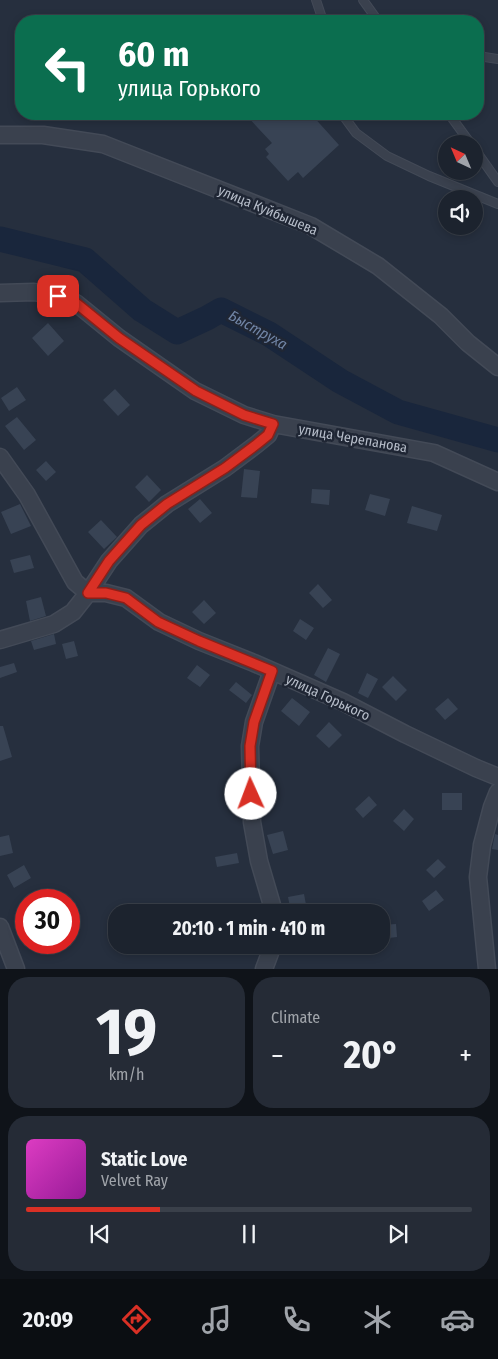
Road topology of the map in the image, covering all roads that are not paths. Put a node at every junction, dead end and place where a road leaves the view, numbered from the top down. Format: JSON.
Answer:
{"nodes":[{"id":1,"x":316,"y":0,"type":"edge"},
{"id":2,"x":363,"y":0,"type":"edge"},
{"id":3,"x":321,"y":15,"type":"edge"},
{"id":4,"x":374,"y":15,"type":"edge"},
{"id":5,"x":484,"y":57,"type":"edge"},
{"id":6,"x":498,"y":59,"type":"edge"},
{"id":7,"x":346,"y":120,"type":"edge"},
{"id":8,"x":453,"y":120,"type":"edge"},
{"id":9,"x":0,"y":135,"type":"edge"},
{"id":10,"x":464,"y":135,"type":"edge"},
{"id":11,"x":483,"y":161,"type":"edge"},
{"id":12,"x":498,"y":182,"type":"edge"},
{"id":13,"x":498,"y":204,"type":"edge"},
{"id":14,"x":0,"y":293,"type":"edge"},
{"id":15,"x":498,"y":367,"type":"edge"},
{"id":16,"x":273,"y":424,"type":"junction"},
{"id":17,"x":0,"y":457,"type":"edge"},
{"id":18,"x":498,"y":482,"type":"edge"},
{"id":19,"x":88,"y":593,"type":"junction"},
{"id":20,"x":0,"y":640,"type":"edge"},
{"id":21,"x":272,"y":671,"type":"junction"},
{"id":22,"x":498,"y":777,"type":"edge"},
{"id":23,"x":498,"y":792,"type":"edge"},
{"id":24,"x":272,"y":904,"type":"edge"},
{"id":25,"x":0,"y":927,"type":"edge"},
{"id":26,"x":269,"y":954,"type":"edge"},
{"id":27,"x":16,"y":969,"type":"edge"},
{"id":28,"x":264,"y":969,"type":"edge"},
{"id":29,"x":486,"y":969,"type":"edge"}],
"edges":[{"from":1,"to":3,"type":"lane"},
{"from":2,"to":4,"type":"lane"},
{"from":5,"to":6,"type":"lane"},
{"from":7,"to":13,"type":"lane"},
{"from":8,"to":10,"type":"lane"},
{"from":9,"to":15,"type":"street","name":"улица Куйбышева"},
{"from":11,"to":12,"type":"lane"},
{"from":14,"to":16,"type":"street","name":"улица Черепанова"},
{"from":16,"to":18,"type":"street","name":"улица Черепанова"},
{"from":16,"to":19,"type":"street"},
{"from":17,"to":19,"type":"street"},
{"from":19,"to":20,"type":"street"},
{"from":19,"to":21,"type":"street","name":"улица Горького"},
{"from":21,"to":22,"type":"street","name":"улица Горького"},
{"from":21,"to":24,"type":"street"},
{"from":23,"to":29,"type":"street"},
{"from":25,"to":27,"type":"street"},
{"from":26,"to":28,"type":"street"}]}
